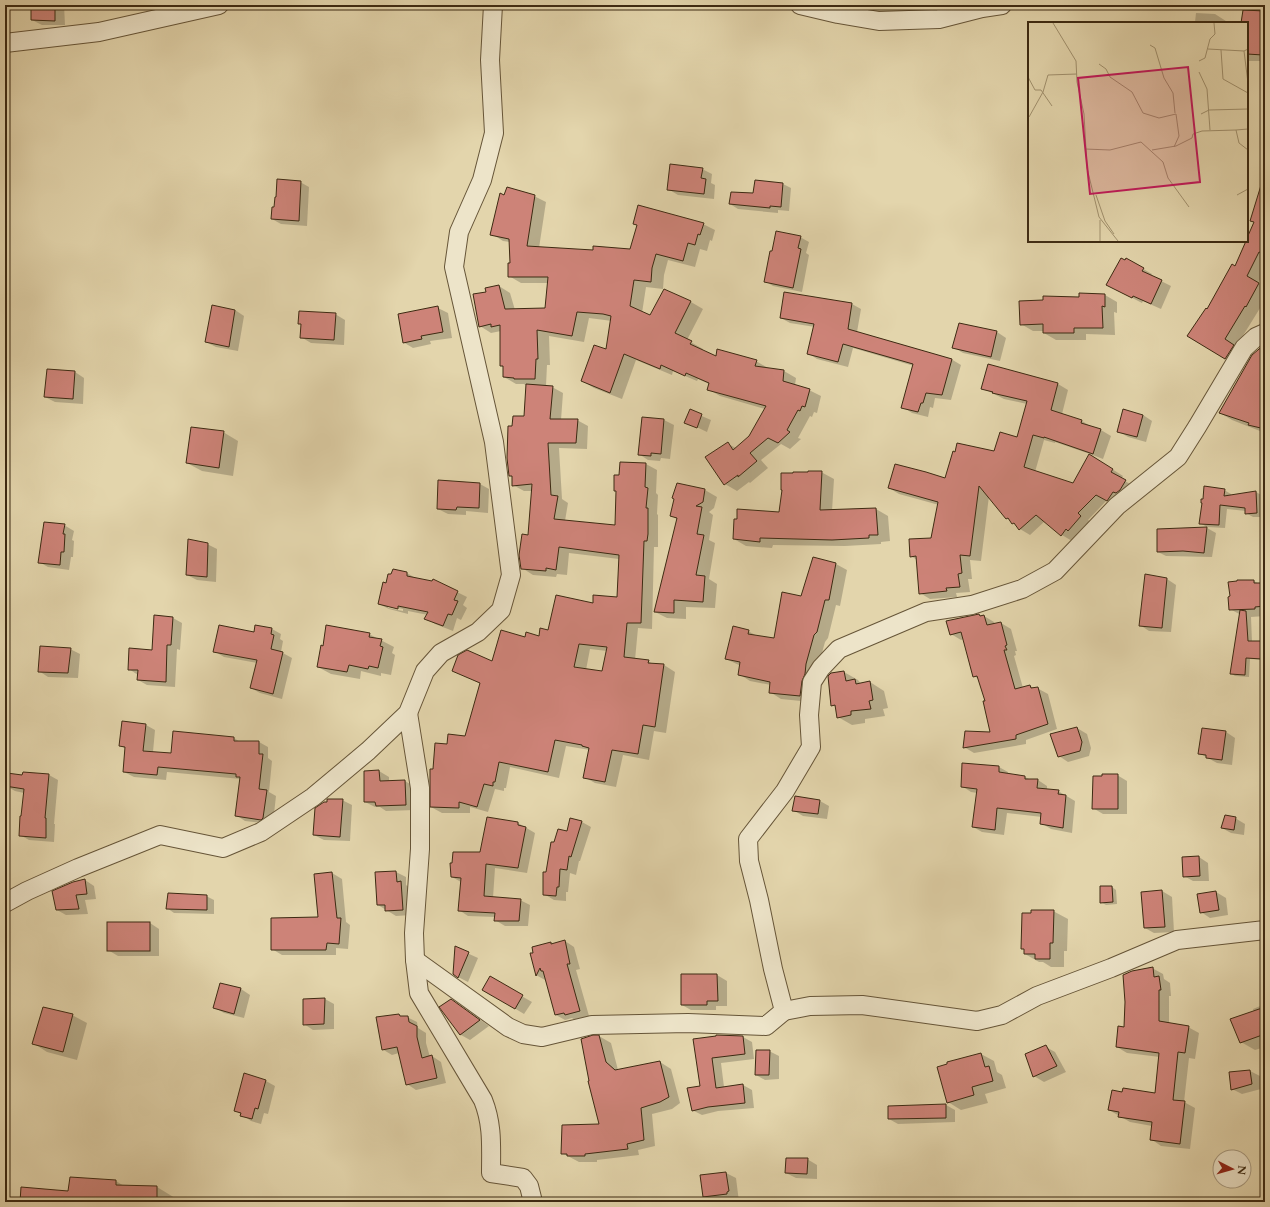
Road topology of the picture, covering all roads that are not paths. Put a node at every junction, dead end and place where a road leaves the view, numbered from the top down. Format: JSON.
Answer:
{"nodes":[{"id":1,"x":219,"y":5,"type":"edge"},
{"id":2,"x":494,"y":5,"type":"edge"},
{"id":3,"x":800,"y":5,"type":"edge"},
{"id":4,"x":1002,"y":5,"type":"edge"},
{"id":5,"x":66,"y":36,"type":"junction"},
{"id":6,"x":5,"y":43,"type":"edge"},
{"id":7,"x":5,"y":54,"type":"edge"},
{"id":8,"x":1265,"y":333,"type":"edge"},
{"id":9,"x":408,"y":713,"type":"junction"},
{"id":10,"x":5,"y":903,"type":"edge"},
{"id":11,"x":1265,"y":930,"type":"edge"},
{"id":12,"x":415,"y":960,"type":"junction"},
{"id":13,"x":784,"y":1011,"type":"junction"},
{"id":14,"x":533,"y":1202,"type":"edge"}],
"edges":[{"from":1,"to":5,"type":"street"},
{"from":2,"to":9,"type":"street"},
{"from":3,"to":4,"type":"street"},
{"from":5,"to":6,"type":"street"},
{"from":5,"to":7,"type":"street"},
{"from":8,"to":13,"type":"street"},
{"from":9,"to":10,"type":"street"},
{"from":9,"to":12,"type":"street"},
{"from":11,"to":13,"type":"street"},
{"from":12,"to":13,"type":"street"},
{"from":12,"to":14,"type":"street"}]}
